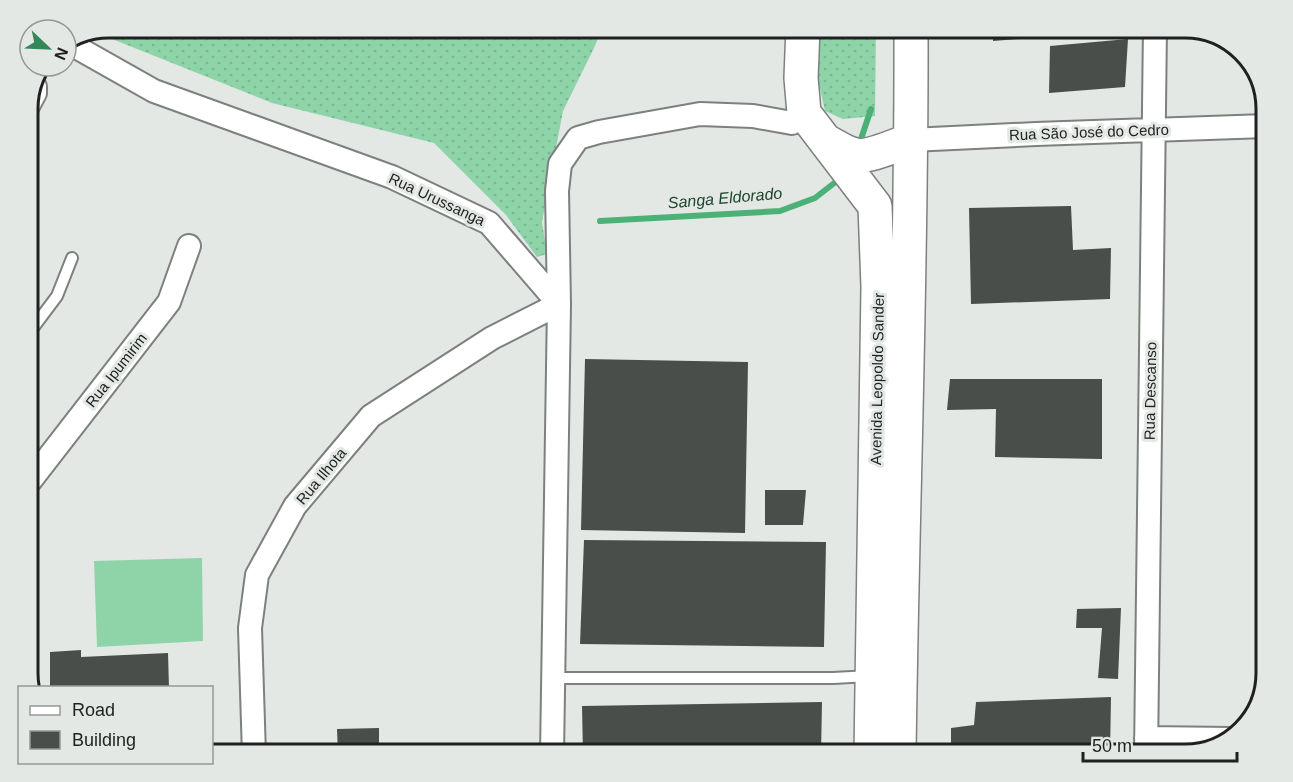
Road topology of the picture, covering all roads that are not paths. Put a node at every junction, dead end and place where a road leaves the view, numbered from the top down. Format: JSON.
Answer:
{"nodes":[{"id":1,"x":803,"y":38,"type":"edge"},
{"id":2,"x":911,"y":38,"type":"edge"},
{"id":3,"x":1155,"y":38,"type":"edge"},
{"id":4,"x":78,"y":48,"type":"edge"},
{"id":5,"x":804,"y":113,"type":"junction"},
{"id":6,"x":1255,"y":126,"type":"edge"},
{"id":7,"x":1154,"y":129,"type":"junction"},
{"id":8,"x":911,"y":140,"type":"junction"},
{"id":9,"x":826,"y":141,"type":"junction"},
{"id":10,"x":189,"y":246,"type":"dead end"},
{"id":11,"x":72,"y":258,"type":"dead end"},
{"id":12,"x":559,"y":304,"type":"junction"},
{"id":13,"x":38,"y":321,"type":"edge"},
{"id":14,"x":38,"y":472,"type":"edge"},
{"id":15,"x":873,"y":676,"type":"junction"},
{"id":16,"x":554,"y":678,"type":"junction"},
{"id":17,"x":1206,"y":741,"type":"edge"},
{"id":18,"x":254,"y":744,"type":"edge"},
{"id":19,"x":552,"y":744,"type":"edge"},
{"id":20,"x":871,"y":744,"type":"edge"},
{"id":21,"x":899,"y":744,"type":"edge"},
{"id":22,"x":1146,"y":744,"type":"edge"},
{"id":23,"x":1170,"y":744,"type":"edge"}],
"edges":[{"from":1,"to":5,"type":"highway"},
{"from":2,"to":8,"type":"highway","name":"Avenida Leopoldo Sander"},
{"from":3,"to":7,"type":"street","name":"Rua Descanso"},
{"from":4,"to":12,"type":"street","name":"Rua Urussanga"},
{"from":5,"to":9,"type":"highway","name":"Avenida Leopoldo Sander"},
{"from":5,"to":12,"type":"street"},
{"from":6,"to":7,"type":"street","name":"Rua São José do Cedro"},
{"from":7,"to":8,"type":"street","name":"Rua São José do Cedro"},
{"from":7,"to":22,"type":"street","name":"Rua Descanso"},
{"from":8,"to":9,"type":"highway"},
{"from":8,"to":21,"type":"highway","name":"Avenida Leopoldo Sander"},
{"from":9,"to":15,"type":"highway","name":"Avenida Leopoldo Sander"},
{"from":10,"to":14,"type":"street","name":"Rua Ipumirim"},
{"from":11,"to":13,"type":"lane"},
{"from":12,"to":16,"type":"street"},
{"from":12,"to":18,"type":"street","name":"Rua Ilhota"},
{"from":15,"to":16,"type":"lane"},
{"from":15,"to":20,"type":"highway","name":"Avenida Leopoldo Sander"},
{"from":16,"to":19,"type":"street"},
{"from":17,"to":23,"type":"street"}]}
